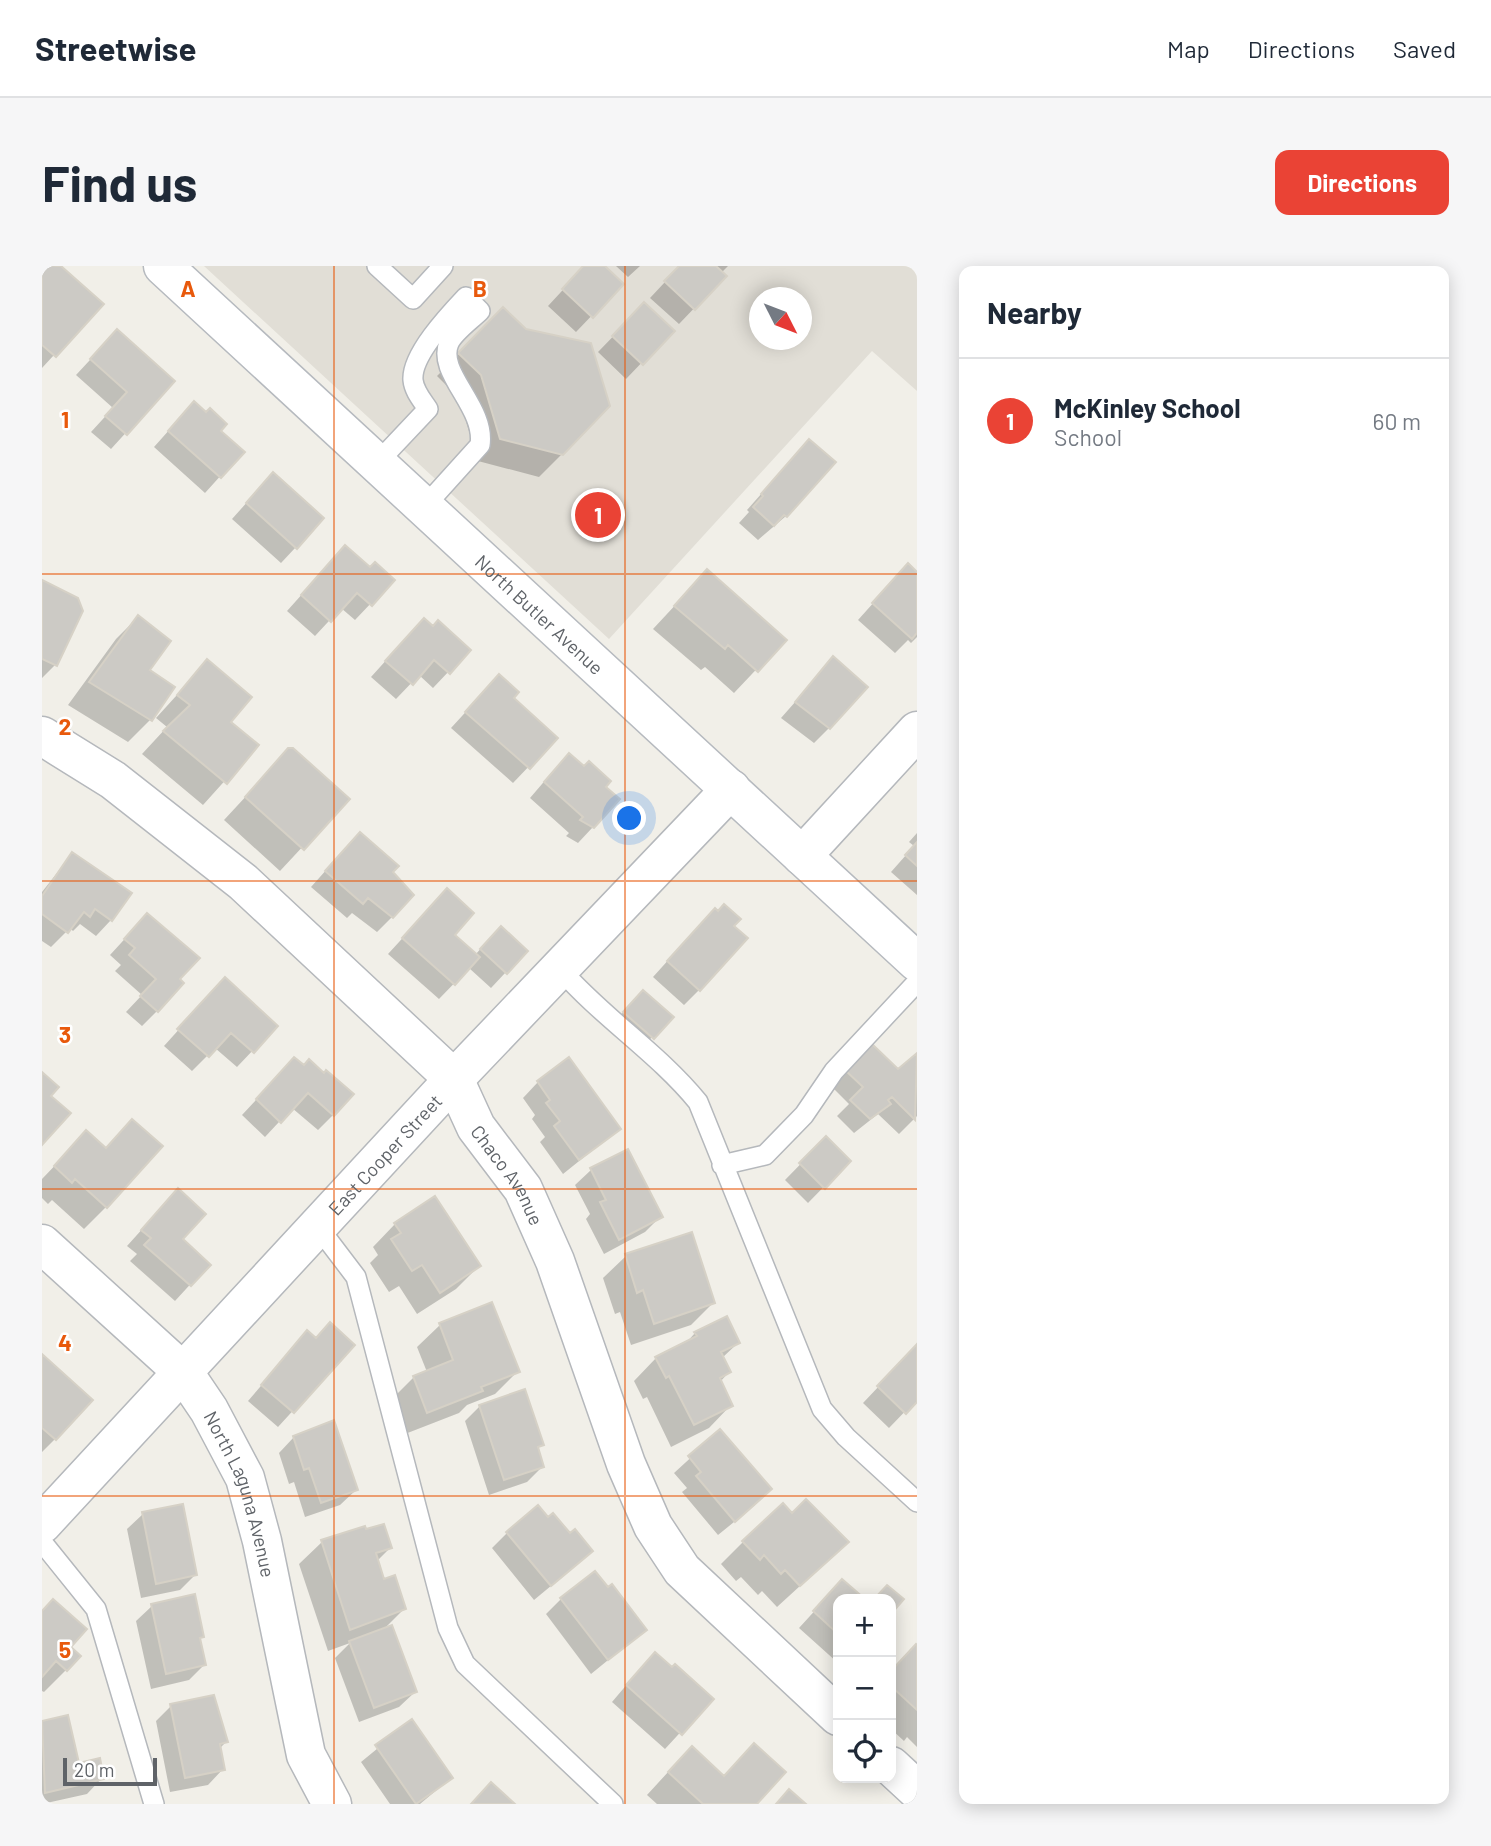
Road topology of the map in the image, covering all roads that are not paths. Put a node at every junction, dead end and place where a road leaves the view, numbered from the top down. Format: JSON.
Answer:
{"nodes":[{"id":1,"x":163,"y":266,"type":"edge"},
{"id":2,"x":377,"y":266,"type":"edge"},
{"id":3,"x":443,"y":266,"type":"edge"},
{"id":4,"x":377,"y":463,"type":"junction"},
{"id":5,"x":424,"y":506,"type":"junction"},
{"id":6,"x":917,"y":731,"type":"edge"},
{"id":7,"x":42,"y":736,"type":"edge"},
{"id":8,"x":731,"y":789,"type":"junction"},
{"id":9,"x":802,"y":856,"type":"junction"},
{"id":10,"x":917,"y":962,"type":"edge"},
{"id":11,"x":561,"y":970,"type":"junction"},
{"id":12,"x":917,"y":982,"type":"edge"},
{"id":13,"x":454,"y":1079,"type":"junction"},
{"id":14,"x":722,"y":1165,"type":"junction"},
{"id":15,"x":318,"y":1227,"type":"junction"},
{"id":16,"x":42,"y":1244,"type":"edge"},
{"id":17,"x":184,"y":1373,"type":"junction"},
{"id":18,"x":917,"y":1502,"type":"edge"},
{"id":19,"x":42,"y":1524,"type":"edge"},
{"id":20,"x":42,"y":1542,"type":"edge"},
{"id":21,"x":833,"y":1711,"type":"edge"},
{"id":22,"x":896,"y":1771,"type":"edge"},
{"id":23,"x":917,"y":1790,"type":"edge"},
{"id":24,"x":155,"y":1804,"type":"edge"},
{"id":25,"x":332,"y":1804,"type":"edge"},
{"id":26,"x":613,"y":1804,"type":"edge"}],
"edges":[{"from":1,"to":4,"type":"street","name":"North Butler Avenue"},
{"from":2,"to":3,"type":"lane"},
{"from":4,"to":5,"type":"street","name":"North Butler Avenue"},
{"from":4,"to":5,"type":"lane"},
{"from":5,"to":8,"type":"street","name":"North Butler Avenue"},
{"from":6,"to":9,"type":"street"},
{"from":7,"to":13,"type":"street","name":"Chaco Avenue"},
{"from":8,"to":9,"type":"street","name":"North Butler Avenue"},
{"from":8,"to":11,"type":"street","name":"East Cooper Street"},
{"from":9,"to":10,"type":"street","name":"North Butler Avenue"},
{"from":11,"to":13,"type":"street","name":"East Cooper Street"},
{"from":11,"to":14,"type":"lane"},
{"from":12,"to":14,"type":"lane"},
{"from":13,"to":15,"type":"street","name":"East Cooper Street"},
{"from":13,"to":21,"type":"street","name":"Chaco Avenue"},
{"from":14,"to":18,"type":"lane"},
{"from":15,"to":17,"type":"street","name":"East Cooper Street"},
{"from":15,"to":26,"type":"lane"},
{"from":16,"to":17,"type":"street","name":"North Laguna Avenue"},
{"from":17,"to":19,"type":"street","name":"East Cooper Street"},
{"from":17,"to":25,"type":"street","name":"North Laguna Avenue"},
{"from":20,"to":24,"type":"lane"},
{"from":22,"to":23,"type":"street"}]}
